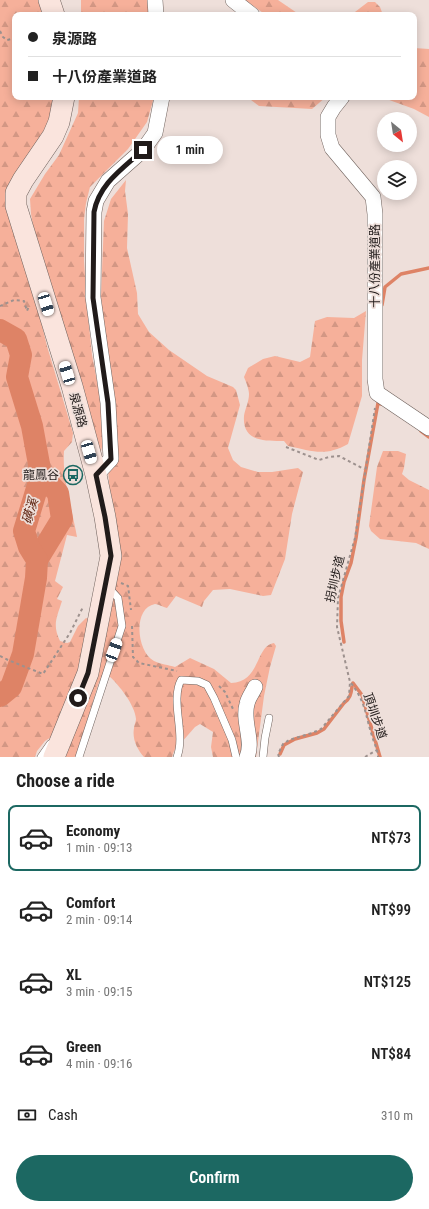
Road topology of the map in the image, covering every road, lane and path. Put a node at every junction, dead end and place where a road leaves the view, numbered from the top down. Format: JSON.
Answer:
{"nodes":[{"id":1,"x":49,"y":0,"type":"edge"},
{"id":2,"x":155,"y":0,"type":"edge"},
{"id":3,"x":233,"y":0,"type":"edge"},
{"id":4,"x":53,"y":12,"type":"edge"},
{"id":5,"x":156,"y":12,"type":"edge"},
{"id":6,"x":248,"y":12,"type":"edge"},
{"id":7,"x":0,"y":31,"type":"edge"},
{"id":8,"x":12,"y":39,"type":"edge"},
{"id":9,"x":63,"y":100,"type":"edge"},
{"id":10,"x":161,"y":100,"type":"edge"},
{"id":11,"x":340,"y":100,"type":"edge"},
{"id":12,"x":30,"y":304,"type":"dead end"},
{"id":13,"x":0,"y":306,"type":"edge"},
{"id":14,"x":377,"y":393,"type":"junction"},
{"id":15,"x":429,"y":428,"type":"edge"},
{"id":16,"x":286,"y":447,"type":"dead end"},
{"id":17,"x":364,"y":469,"type":"junction"},
{"id":18,"x":96,"y":475,"type":"junction"},
{"id":19,"x":105,"y":584,"type":"junction"},
{"id":20,"x":84,"y":606,"type":"dead end"},
{"id":21,"x":131,"y":615,"type":"dead end"},
{"id":22,"x":132,"y":622,"type":"dead end"},
{"id":23,"x":0,"y":656,"type":"edge"},
{"id":24,"x":178,"y":671,"type":"dead end"},
{"id":25,"x":350,"y":682,"type":"junction"},
{"id":26,"x":218,"y":683,"type":"dead end"},
{"id":27,"x":256,"y":687,"type":"dead end"},
{"id":28,"x":269,"y":718,"type":"dead end"},
{"id":29,"x":246,"y":720,"type":"junction"},
{"id":30,"x":63,"y":734,"type":"junction"},
{"id":31,"x":377,"y":750,"type":"junction"},
{"id":32,"x":278,"y":756,"type":"edge"},
{"id":33,"x":41,"y":757,"type":"edge"},
{"id":34,"x":54,"y":757,"type":"edge"},
{"id":35,"x":79,"y":757,"type":"edge"},
{"id":36,"x":177,"y":757,"type":"edge"},
{"id":37,"x":236,"y":757,"type":"edge"},
{"id":38,"x":247,"y":757,"type":"edge"},
{"id":39,"x":263,"y":757,"type":"edge"},
{"id":40,"x":365,"y":757,"type":"edge"},
{"id":41,"x":378,"y":757,"type":"edge"}],
"edges":[{"from":1,"to":4,"type":"street"},
{"from":2,"to":5,"type":"street"},
{"from":3,"to":6,"type":"street"},
{"from":7,"to":8,"type":"path"},
{"from":9,"to":18,"type":"street","name":"泉源路"},
{"from":10,"to":18,"type":"street"},
{"from":11,"to":14,"type":"street","name":"十八份產業道路"},
{"from":12,"to":13,"type":"path"},
{"from":14,"to":15,"type":"street"},
{"from":14,"to":17,"type":"path","name":"拐圳步道"},
{"from":16,"to":17,"type":"path"},
{"from":17,"to":25,"type":"path","name":"拐圳步道"},
{"from":18,"to":19,"type":"street","name":"泉源路"},
{"from":19,"to":21,"type":"path"},
{"from":19,"to":30,"type":"street","name":"泉源路"},
{"from":19,"to":35,"type":"lane"},
{"from":20,"to":23,"type":"path"},
{"from":22,"to":24,"type":"path"},
{"from":25,"to":31,"type":"path","name":"頂圳步道"},
{"from":25,"to":32,"type":"path","name":"拐圳步道"},
{"from":26,"to":29,"type":"path"},
{"from":27,"to":29,"type":"street"},
{"from":28,"to":39,"type":"lane"},
{"from":29,"to":38,"type":"street"},
{"from":30,"to":33,"type":"lane"},
{"from":30,"to":34,"type":"street","name":"泉源路"},
{"from":31,"to":40,"type":"path"},
{"from":31,"to":41,"type":"path","name":"頂圳步道"},
{"from":36,"to":37,"type":"lane"}]}
